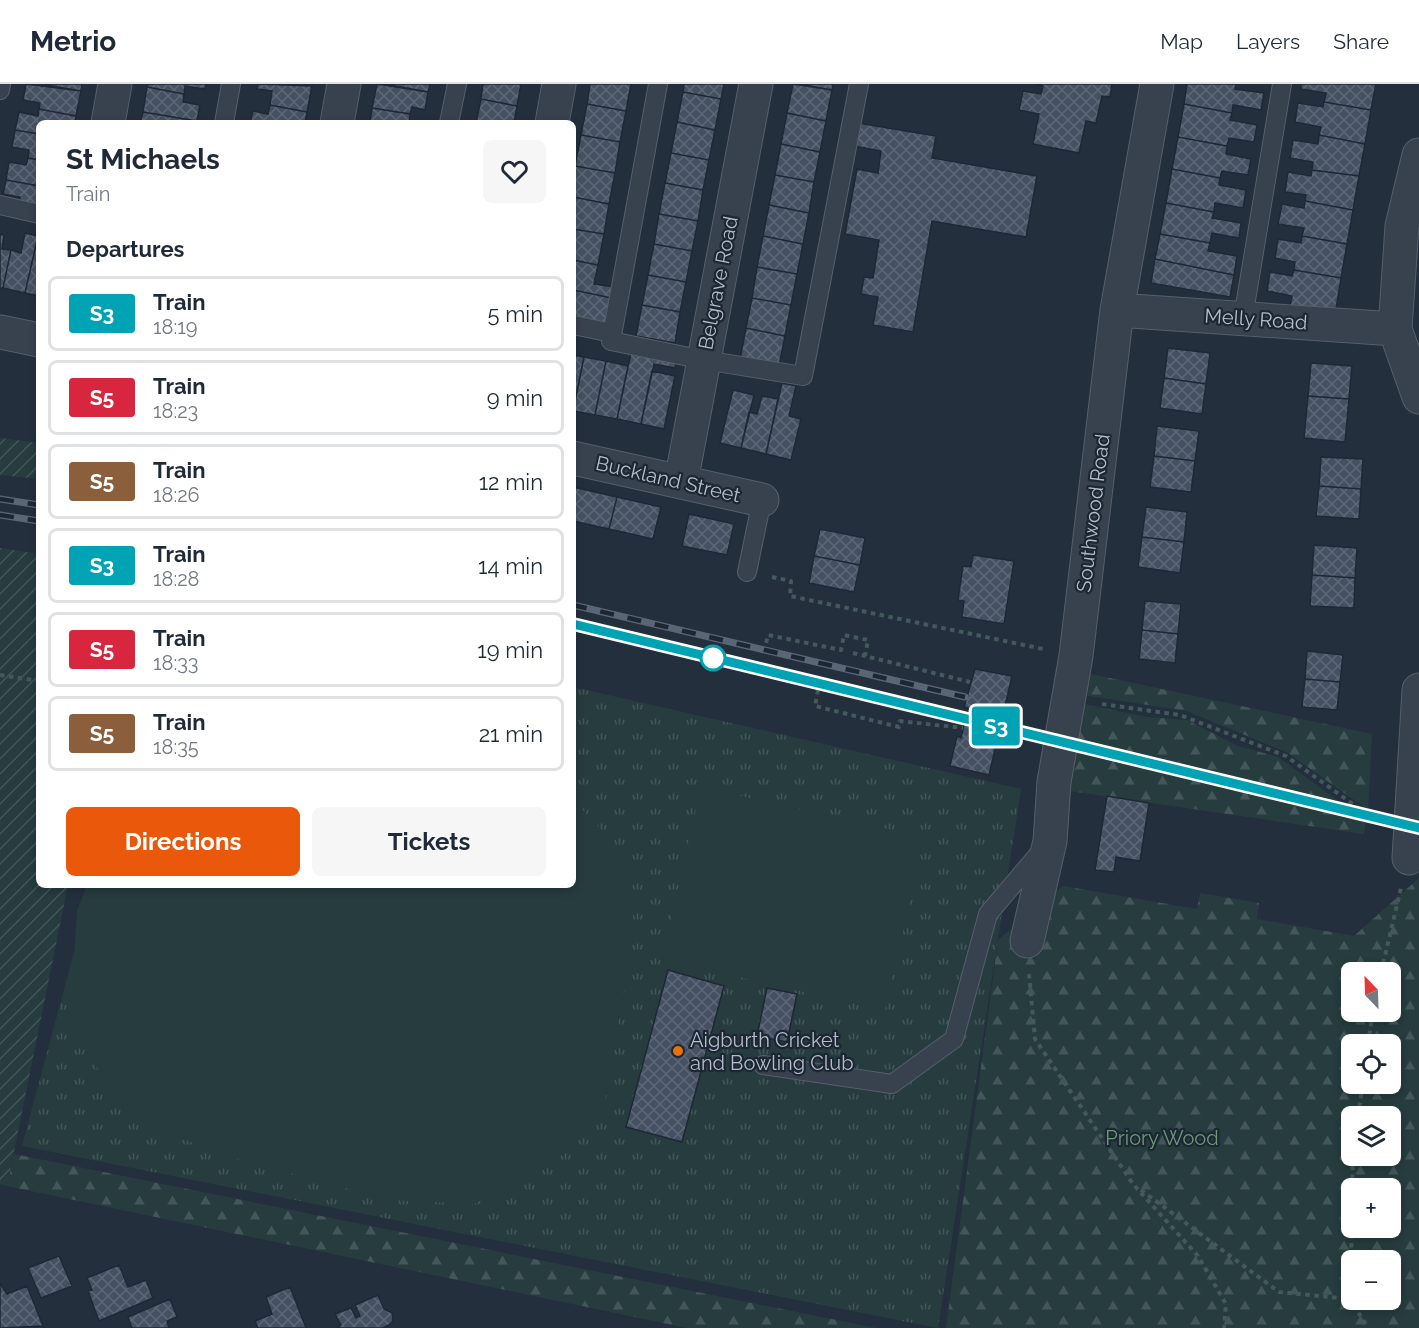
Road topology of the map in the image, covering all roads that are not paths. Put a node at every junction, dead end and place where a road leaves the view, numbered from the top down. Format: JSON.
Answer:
{"nodes":[{"id":1,"x":1,"y":84,"type":"edge"},
{"id":2,"x":115,"y":84,"type":"edge"},
{"id":3,"x":231,"y":84,"type":"edge"},
{"id":4,"x":344,"y":84,"type":"edge"},
{"id":5,"x":457,"y":84,"type":"edge"},
{"id":6,"x":559,"y":84,"type":"edge"},
{"id":7,"x":658,"y":84,"type":"edge"},
{"id":8,"x":756,"y":84,"type":"edge"},
{"id":9,"x":859,"y":84,"type":"edge"},
{"id":10,"x":1157,"y":84,"type":"edge"},
{"id":11,"x":1282,"y":84,"type":"edge"},
{"id":12,"x":0,"y":90,"type":"edge"},
{"id":13,"x":109,"y":120,"type":"edge"},
{"id":14,"x":225,"y":120,"type":"edge"},
{"id":15,"x":338,"y":120,"type":"edge"},
{"id":16,"x":450,"y":120,"type":"edge"},
{"id":17,"x":553,"y":120,"type":"edge"},
{"id":18,"x":1419,"y":155,"type":"edge"},
{"id":19,"x":0,"y":206,"type":"edge"},
{"id":20,"x":36,"y":213,"type":"edge"},
{"id":21,"x":1117,"y":310,"type":"junction"},
{"id":22,"x":1243,"y":318,"type":"junction"},
{"id":23,"x":576,"y":326,"type":"edge"},
{"id":24,"x":1395,"y":329,"type":"junction"},
{"id":25,"x":0,"y":332,"type":"edge"},
{"id":26,"x":612,"y":333,"type":"junction"},
{"id":27,"x":36,"y":338,"type":"edge"},
{"id":28,"x":704,"y":360,"type":"junction"},
{"id":29,"x":1419,"y":397,"type":"edge"},
{"id":30,"x":576,"y":459,"type":"edge"},
{"id":31,"x":681,"y":482,"type":"junction"},
{"id":32,"x":762,"y":500,"type":"joint"},
{"id":33,"x":747,"y":572,"type":"road end"},
{"id":34,"x":1419,"y":690,"type":"edge"},
{"id":35,"x":1050,"y":841,"type":"junction"},
{"id":36,"x":1408,"y":858,"type":"road end"},
{"id":37,"x":1027,"y":941,"type":"road end"},
{"id":38,"x":763,"y":1065,"type":"dead end"}],
"edges":[{"from":1,"to":12,"type":"lane"},
{"from":2,"to":13,"type":"street"},
{"from":3,"to":14,"type":"lane"},
{"from":4,"to":15,"type":"street"},
{"from":5,"to":16,"type":"lane"},
{"from":6,"to":17,"type":"street"},
{"from":7,"to":26,"type":"lane"},
{"from":8,"to":28,"type":"street","name":"Belgrave Road"},
{"from":9,"to":28,"type":"lane"},
{"from":10,"to":21,"type":"street","name":"Southwood Road"},
{"from":11,"to":22,"type":"lane"},
{"from":18,"to":24,"type":"street"},
{"from":19,"to":20,"type":"lane"},
{"from":21,"to":22,"type":"street","name":"Melly Road"},
{"from":21,"to":35,"type":"street","name":"Southwood Road"},
{"from":22,"to":24,"type":"street","name":"Melly Road"},
{"from":23,"to":26,"type":"lane"},
{"from":24,"to":29,"type":"street"},
{"from":25,"to":27,"type":"street"},
{"from":26,"to":28,"type":"lane"},
{"from":28,"to":31,"type":"street","name":"Belgrave Road"},
{"from":30,"to":31,"type":"street","name":"Buckland Street"},
{"from":31,"to":32,"type":"street","name":"Buckland Street"},
{"from":32,"to":33,"type":"lane","name":"Buckland Street"},
{"from":34,"to":36,"type":"street"},
{"from":35,"to":37,"type":"street","name":"Southwood Road"},
{"from":35,"to":38,"type":"lane"}]}
